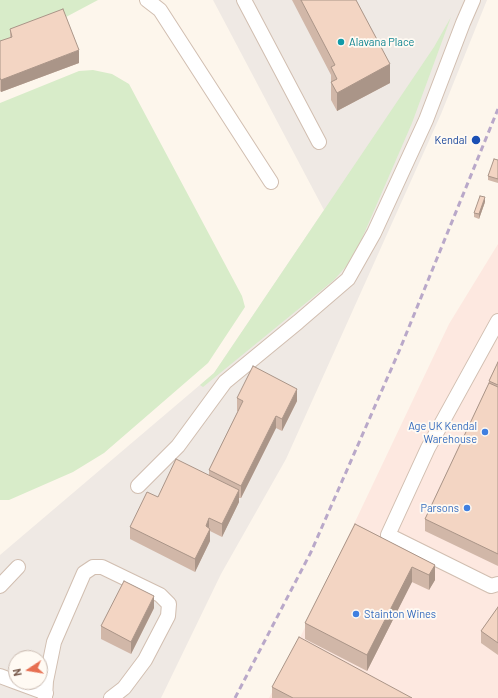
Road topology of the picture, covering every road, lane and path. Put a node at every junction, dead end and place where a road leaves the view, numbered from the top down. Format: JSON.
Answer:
{"nodes":[{"id":1,"x":147,"y":0,"type":"edge"},
{"id":2,"x":244,"y":0,"type":"edge"},
{"id":3,"x":473,"y":0,"type":"edge"},
{"id":4,"x":319,"y":142,"type":"dead end"},
{"id":5,"x":271,"y":182,"type":"dead end"},
{"id":6,"x":498,"y":321,"type":"edge"},
{"id":7,"x":138,"y":486,"type":"dead end"},
{"id":8,"x":18,"y":567,"type":"dead end"},
{"id":9,"x":498,"y":584,"type":"edge"},
{"id":10,"x":0,"y":586,"type":"edge"},
{"id":11,"x":33,"y":690,"type":"edge"},
{"id":12,"x":46,"y":696,"type":"edge"},
{"id":13,"x":111,"y":698,"type":"edge"}],
"edges":[{"from":1,"to":5,"type":"lane"},
{"from":2,"to":4,"type":"lane"},
{"from":3,"to":7,"type":"lane"},
{"from":6,"to":9,"type":"lane"},
{"from":8,"to":10,"type":"lane"},
{"from":11,"to":12,"type":"lane"},
{"from":12,"to":13,"type":"lane"}]}
